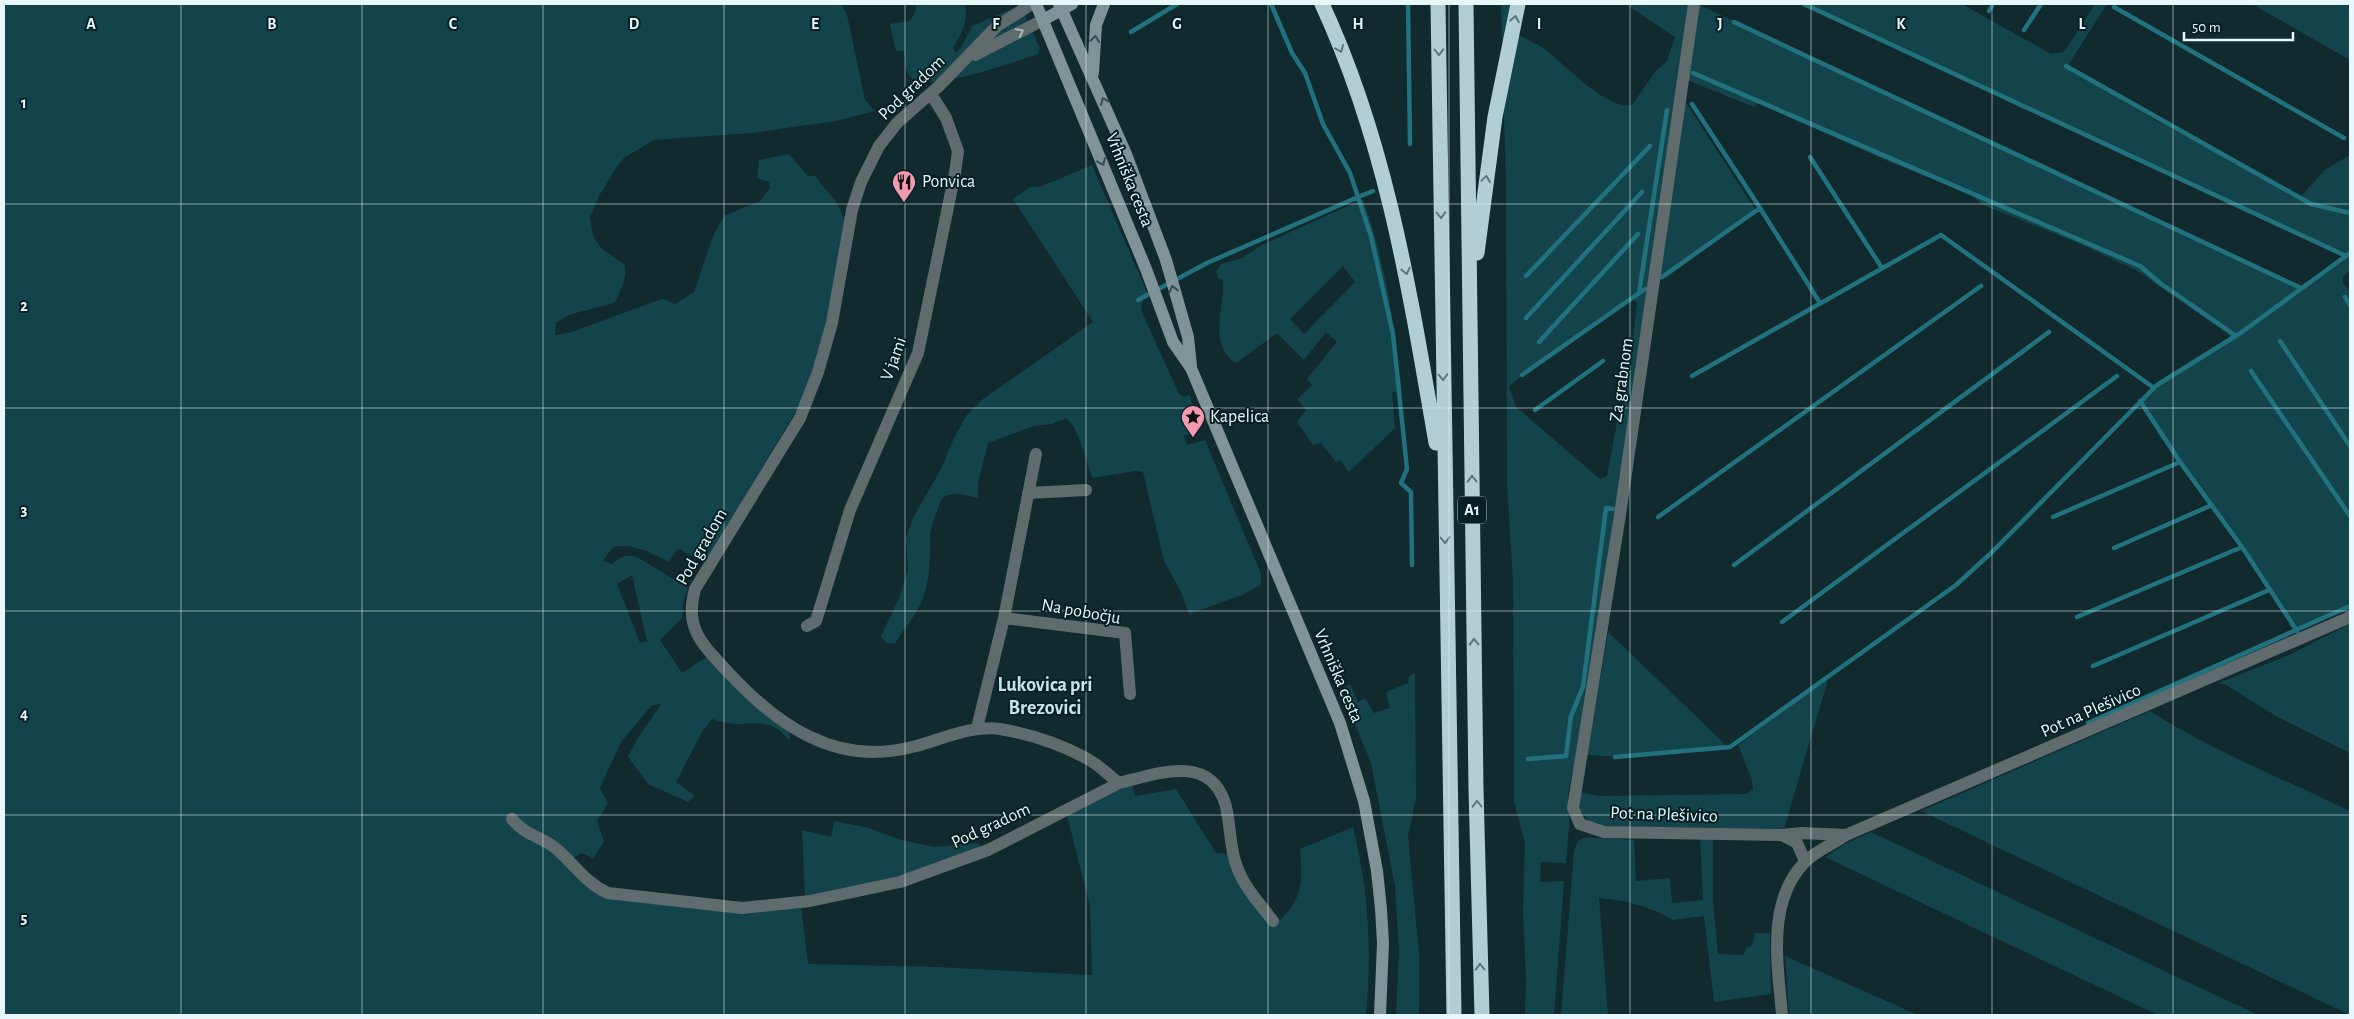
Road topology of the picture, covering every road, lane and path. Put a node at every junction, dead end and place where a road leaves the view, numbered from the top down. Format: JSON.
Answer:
{"nodes":[{"id":1,"x":1032,"y":4,"type":"edge"},
{"id":2,"x":1036,"y":4,"type":"edge"},
{"id":3,"x":1104,"y":4,"type":"edge"},
{"id":4,"x":1322,"y":4,"type":"edge"},
{"id":5,"x":1438,"y":4,"type":"edge"},
{"id":6,"x":1466,"y":4,"type":"edge"},
{"id":7,"x":1518,"y":4,"type":"edge"},
{"id":8,"x":1694,"y":4,"type":"edge"},
{"id":9,"x":1064,"y":6,"type":"edge"},
{"id":10,"x":1043,"y":20,"type":"junction"},
{"id":11,"x":966,"y":59,"type":"junction"},
{"id":12,"x":1092,"y":76,"type":"junction"},
{"id":13,"x":931,"y":94,"type":"junction"},
{"id":14,"x":1470,"y":314,"type":"junction"},
{"id":15,"x":1191,"y":368,"type":"junction"},
{"id":16,"x":1036,"y":454,"type":"dead end"},
{"id":17,"x":1086,"y":490,"type":"dead end"},
{"id":18,"x":1445,"y":490,"type":"junction"},
{"id":19,"x":1028,"y":493,"type":"junction"},
{"id":20,"x":2350,"y":617,"type":"edge"},
{"id":21,"x":1004,"y":618,"type":"junction"},
{"id":22,"x":807,"y":626,"type":"dead end"},
{"id":23,"x":1130,"y":694,"type":"dead end"},
{"id":24,"x":977,"y":728,"type":"junction"},
{"id":25,"x":1581,"y":762,"type":"joint"},
{"id":26,"x":1119,"y":783,"type":"junction"},
{"id":27,"x":512,"y":819,"type":"dead end"},
{"id":28,"x":1782,"y":834,"type":"junction"},
{"id":29,"x":1846,"y":835,"type":"junction"},
{"id":30,"x":1805,"y":861,"type":"junction"},
{"id":31,"x":1273,"y":921,"type":"dead end"},
{"id":32,"x":1380,"y":1015,"type":"edge"},
{"id":33,"x":1454,"y":1015,"type":"edge"},
{"id":34,"x":1482,"y":1015,"type":"edge"},
{"id":35,"x":1782,"y":1015,"type":"edge"}],
"edges":[{"from":1,"to":11,"type":"street","name":"Pod gradom"},
{"from":2,"to":10,"type":"main road","name":"Vrhniška cesta"},
{"from":12,"to":3,"type":"main road","one_way":true},
{"from":4,"to":18,"type":"highway","one_way":true},
{"from":5,"to":18,"type":"highway","number":"A1","one_way":true},
{"from":6,"to":14,"type":"highway","number":"A1"},
{"from":14,"to":7,"type":"highway","one_way":true},
{"from":8,"to":25,"type":"street","name":"Za grabnom"},
{"from":9,"to":10,"type":"main road"},
{"from":9,"to":12,"type":"main road","name":"Vrhniška cesta"},
{"from":11,"to":10,"type":"street","one_way":true},
{"from":10,"to":15,"type":"main road","name":"Vrhniška cesta","one_way":true},
{"from":11,"to":13,"type":"street","name":"Pod gradom"},
{"from":15,"to":12,"type":"main road","name":"Vrhniška cesta","one_way":true},
{"from":13,"to":22,"type":"street","name":"V jami"},
{"from":13,"to":24,"type":"street","name":"Pod gradom"},
{"from":34,"to":14,"type":"highway","number":"A1","one_way":true},
{"from":15,"to":32,"type":"main road","name":"Vrhniška cesta"},
{"from":16,"to":19,"type":"street"},
{"from":17,"to":19,"type":"street"},
{"from":18,"to":33,"type":"highway","number":"A1","one_way":true},
{"from":19,"to":21,"type":"street"},
{"from":20,"to":29,"type":"street","name":"Pot na Plešivico"},
{"from":21,"to":23,"type":"street","name":"Na pobočju"},
{"from":21,"to":24,"type":"street"},
{"from":24,"to":26,"type":"street","name":"Pod gradom"},
{"from":25,"to":28,"type":"street","name":"Pot na Plešivico"},
{"from":26,"to":27,"type":"street","name":"Pod gradom"},
{"from":26,"to":31,"type":"street","name":"Pod gradom"},
{"from":28,"to":29,"type":"street","name":"Pot na Plešivico"},
{"from":28,"to":30,"type":"street"},
{"from":29,"to":30,"type":"street","name":"Pot na Plešivico"},
{"from":30,"to":35,"type":"street","name":"Pot na Plešivico"}]}
